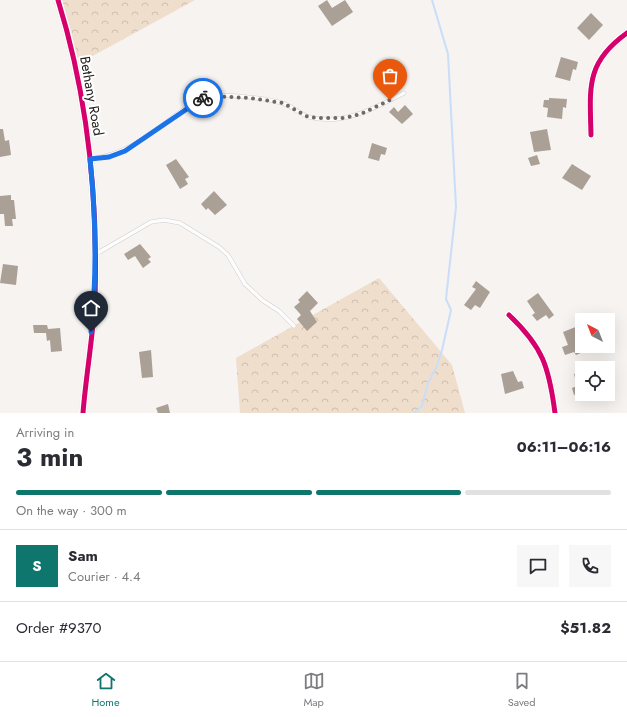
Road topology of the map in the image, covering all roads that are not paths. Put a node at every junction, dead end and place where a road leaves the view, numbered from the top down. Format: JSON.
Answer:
{"nodes":[{"id":1,"x":58,"y":0,"type":"edge"},
{"id":2,"x":627,"y":33,"type":"edge"},
{"id":3,"x":404,"y":93,"type":"dead end"},
{"id":4,"x":591,"y":135,"type":"dead end"},
{"id":5,"x":90,"y":159,"type":"junction"},
{"id":6,"x":95,"y":254,"type":"junction"},
{"id":7,"x":509,"y":315,"type":"dead end"},
{"id":8,"x":294,"y":326,"type":"dead end"},
{"id":9,"x":83,"y":413,"type":"edge"},
{"id":10,"x":555,"y":413,"type":"edge"}],
"edges":[{"from":1,"to":5,"type":"street","name":"Bethany Road"},
{"from":2,"to":4,"type":"street"},
{"from":3,"to":5,"type":"lane"},
{"from":5,"to":6,"type":"street","name":"Bethany Road"},
{"from":6,"to":8,"type":"lane"},
{"from":6,"to":9,"type":"street","name":"Bethany Road"},
{"from":7,"to":10,"type":"street"}]}
